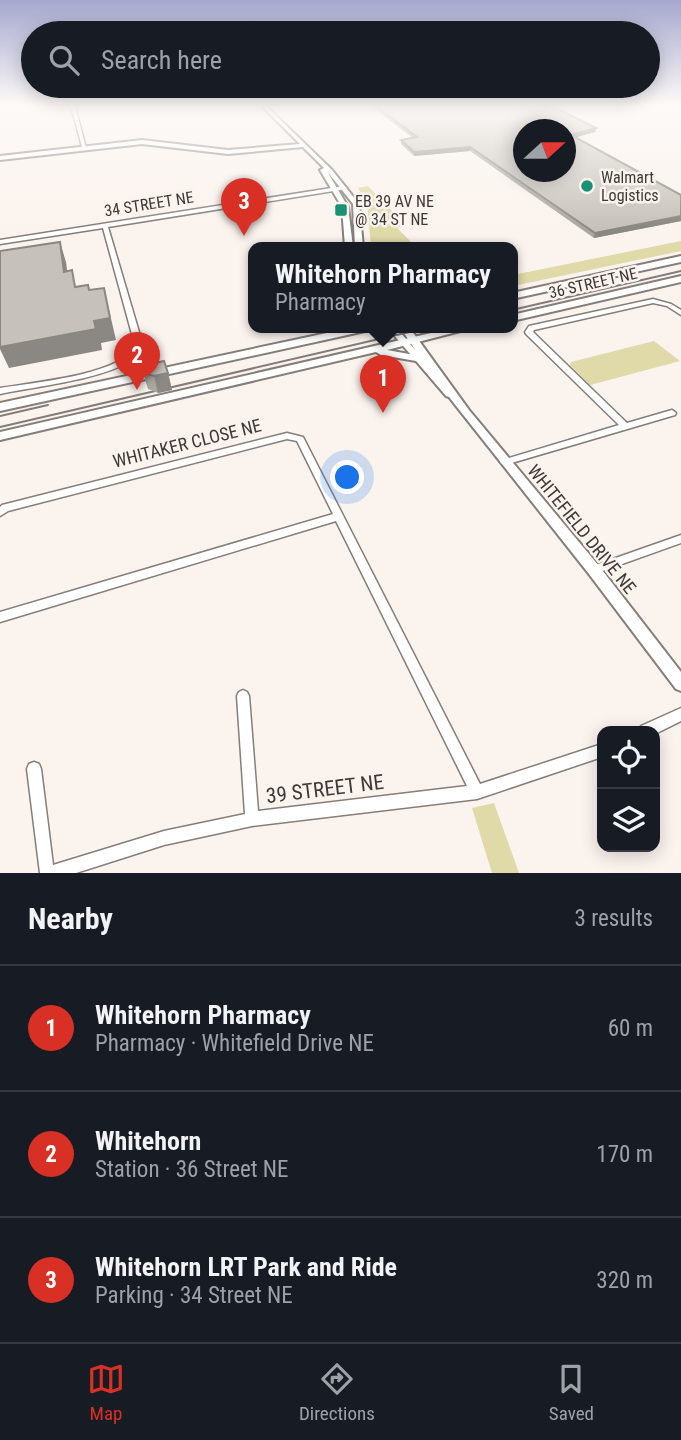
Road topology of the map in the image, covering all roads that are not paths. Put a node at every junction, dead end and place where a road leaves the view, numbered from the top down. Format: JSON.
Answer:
{"nodes":[{"id":1,"x":84,"y":147,"type":"joint"},
{"id":2,"x":88,"y":147,"type":"edge"},
{"id":3,"x":194,"y":147,"type":"edge"},
{"id":4,"x":294,"y":147,"type":"edge"},
{"id":5,"x":303,"y":147,"type":"edge"},
{"id":6,"x":0,"y":158,"type":"edge"},
{"id":7,"x":324,"y":168,"type":"junction"},
{"id":8,"x":344,"y":188,"type":"junction"},
{"id":9,"x":334,"y":189,"type":"junction"},
{"id":10,"x":105,"y":225,"type":"junction"},
{"id":11,"x":0,"y":242,"type":"edge"},
{"id":12,"x":349,"y":242,"type":"edge"},
{"id":13,"x":359,"y":242,"type":"edge"},
{"id":14,"x":681,"y":259,"type":"edge"},
{"id":15,"x":681,"y":279,"type":"edge"},
{"id":16,"x":518,"y":295,"type":"edge"},
{"id":17,"x":681,"y":313,"type":"edge"},
{"id":18,"x":518,"y":317,"type":"edge"},
{"id":19,"x":339,"y":333,"type":"edge"},
{"id":20,"x":398,"y":333,"type":"edge"},
{"id":21,"x":406,"y":333,"type":"edge"},
{"id":22,"x":446,"y":333,"type":"edge"},
{"id":23,"x":409,"y":342,"type":"junction"},
{"id":24,"x":366,"y":351,"type":"junction"},
{"id":25,"x":134,"y":358,"type":"joint"},
{"id":26,"x":416,"y":358,"type":"junction"},
{"id":27,"x":0,"y":391,"type":"edge"},
{"id":28,"x":454,"y":398,"type":"junction"},
{"id":29,"x":0,"y":407,"type":"edge"},
{"id":30,"x":673,"y":413,"type":"dead end"},
{"id":31,"x":625,"y":426,"type":"junction"},
{"id":32,"x":0,"y":436,"type":"edge"},
{"id":33,"x":505,"y":462,"type":"junction"},
{"id":34,"x":0,"y":512,"type":"edge"},
{"id":35,"x":339,"y":516,"type":"junction"},
{"id":36,"x":681,"y":539,"type":"edge"},
{"id":37,"x":594,"y":570,"type":"junction"},
{"id":38,"x":0,"y":617,"type":"edge"},
{"id":39,"x":681,"y":684,"type":"edge"},
{"id":40,"x":243,"y":696,"type":"dead end"},
{"id":41,"x":681,"y":714,"type":"edge"},
{"id":42,"x":656,"y":726,"type":"edge"},
{"id":43,"x":597,"y":753,"type":"edge"},
{"id":44,"x":34,"y":769,"type":"dead end"},
{"id":45,"x":477,"y":792,"type":"junction"},
{"id":46,"x":252,"y":819,"type":"junction"},
{"id":47,"x":47,"y":873,"type":"edge"},
{"id":48,"x":53,"y":873,"type":"edge"}],
"edges":[{"from":1,"to":2,"type":"street"},
{"from":1,"to":6,"type":"street"},
{"from":3,"to":4,"type":"street"},
{"from":5,"to":7,"type":"street"},
{"from":7,"to":8,"type":"street"},
{"from":7,"to":9,"type":"street"},
{"from":8,"to":9,"type":"street","name":"34 STREET NE"},
{"from":8,"to":13,"type":"street"},
{"from":9,"to":10,"type":"street","name":"34 STREET NE"},
{"from":9,"to":12,"type":"street"},
{"from":10,"to":11,"type":"street","name":"34 STREET NE"},
{"from":10,"to":25,"type":"street"},
{"from":14,"to":16,"type":"main road","name":"36 STREET NE"},
{"from":15,"to":18,"type":"main road","name":"36 STREET NE"},
{"from":17,"to":31,"type":"street"},
{"from":19,"to":29,"type":"main road"},
{"from":20,"to":23,"type":"street"},
{"from":21,"to":23,"type":"street"},
{"from":22,"to":23,"type":"main road"},
{"from":23,"to":24,"type":"main road"},
{"from":23,"to":26,"type":"street","name":"WHITEFIELD DRIVE NE"},
{"from":23,"to":28,"type":"street","name":"WHITEFIELD DRIVE NE"},
{"from":24,"to":26,"type":"main road"},
{"from":24,"to":32,"type":"main road"},
{"from":25,"to":27,"type":"street"},
{"from":26,"to":28,"type":"street","name":"WHITEFIELD DRIVE NE"},
{"from":28,"to":33,"type":"street","name":"WHITEFIELD DRIVE NE"},
{"from":30,"to":31,"type":"street"},
{"from":31,"to":33,"type":"street"},
{"from":33,"to":37,"type":"street","name":"WHITEFIELD DRIVE NE"},
{"from":34,"to":35,"type":"street","name":"WHITAKER CLOSE NE"},
{"from":35,"to":38,"type":"street"},
{"from":35,"to":45,"type":"street","name":"WHITAKER CLOSE NE"},
{"from":36,"to":37,"type":"street"},
{"from":37,"to":39,"type":"street","name":"WHITEFIELD DRIVE NE"},
{"from":40,"to":46,"type":"street"},
{"from":41,"to":42,"type":"street"},
{"from":43,"to":45,"type":"street","name":"39 STREET NE"},
{"from":44,"to":47,"type":"street"},
{"from":45,"to":46,"type":"street","name":"39 STREET NE"},
{"from":46,"to":48,"type":"street","name":"39 STREET NE"}]}
